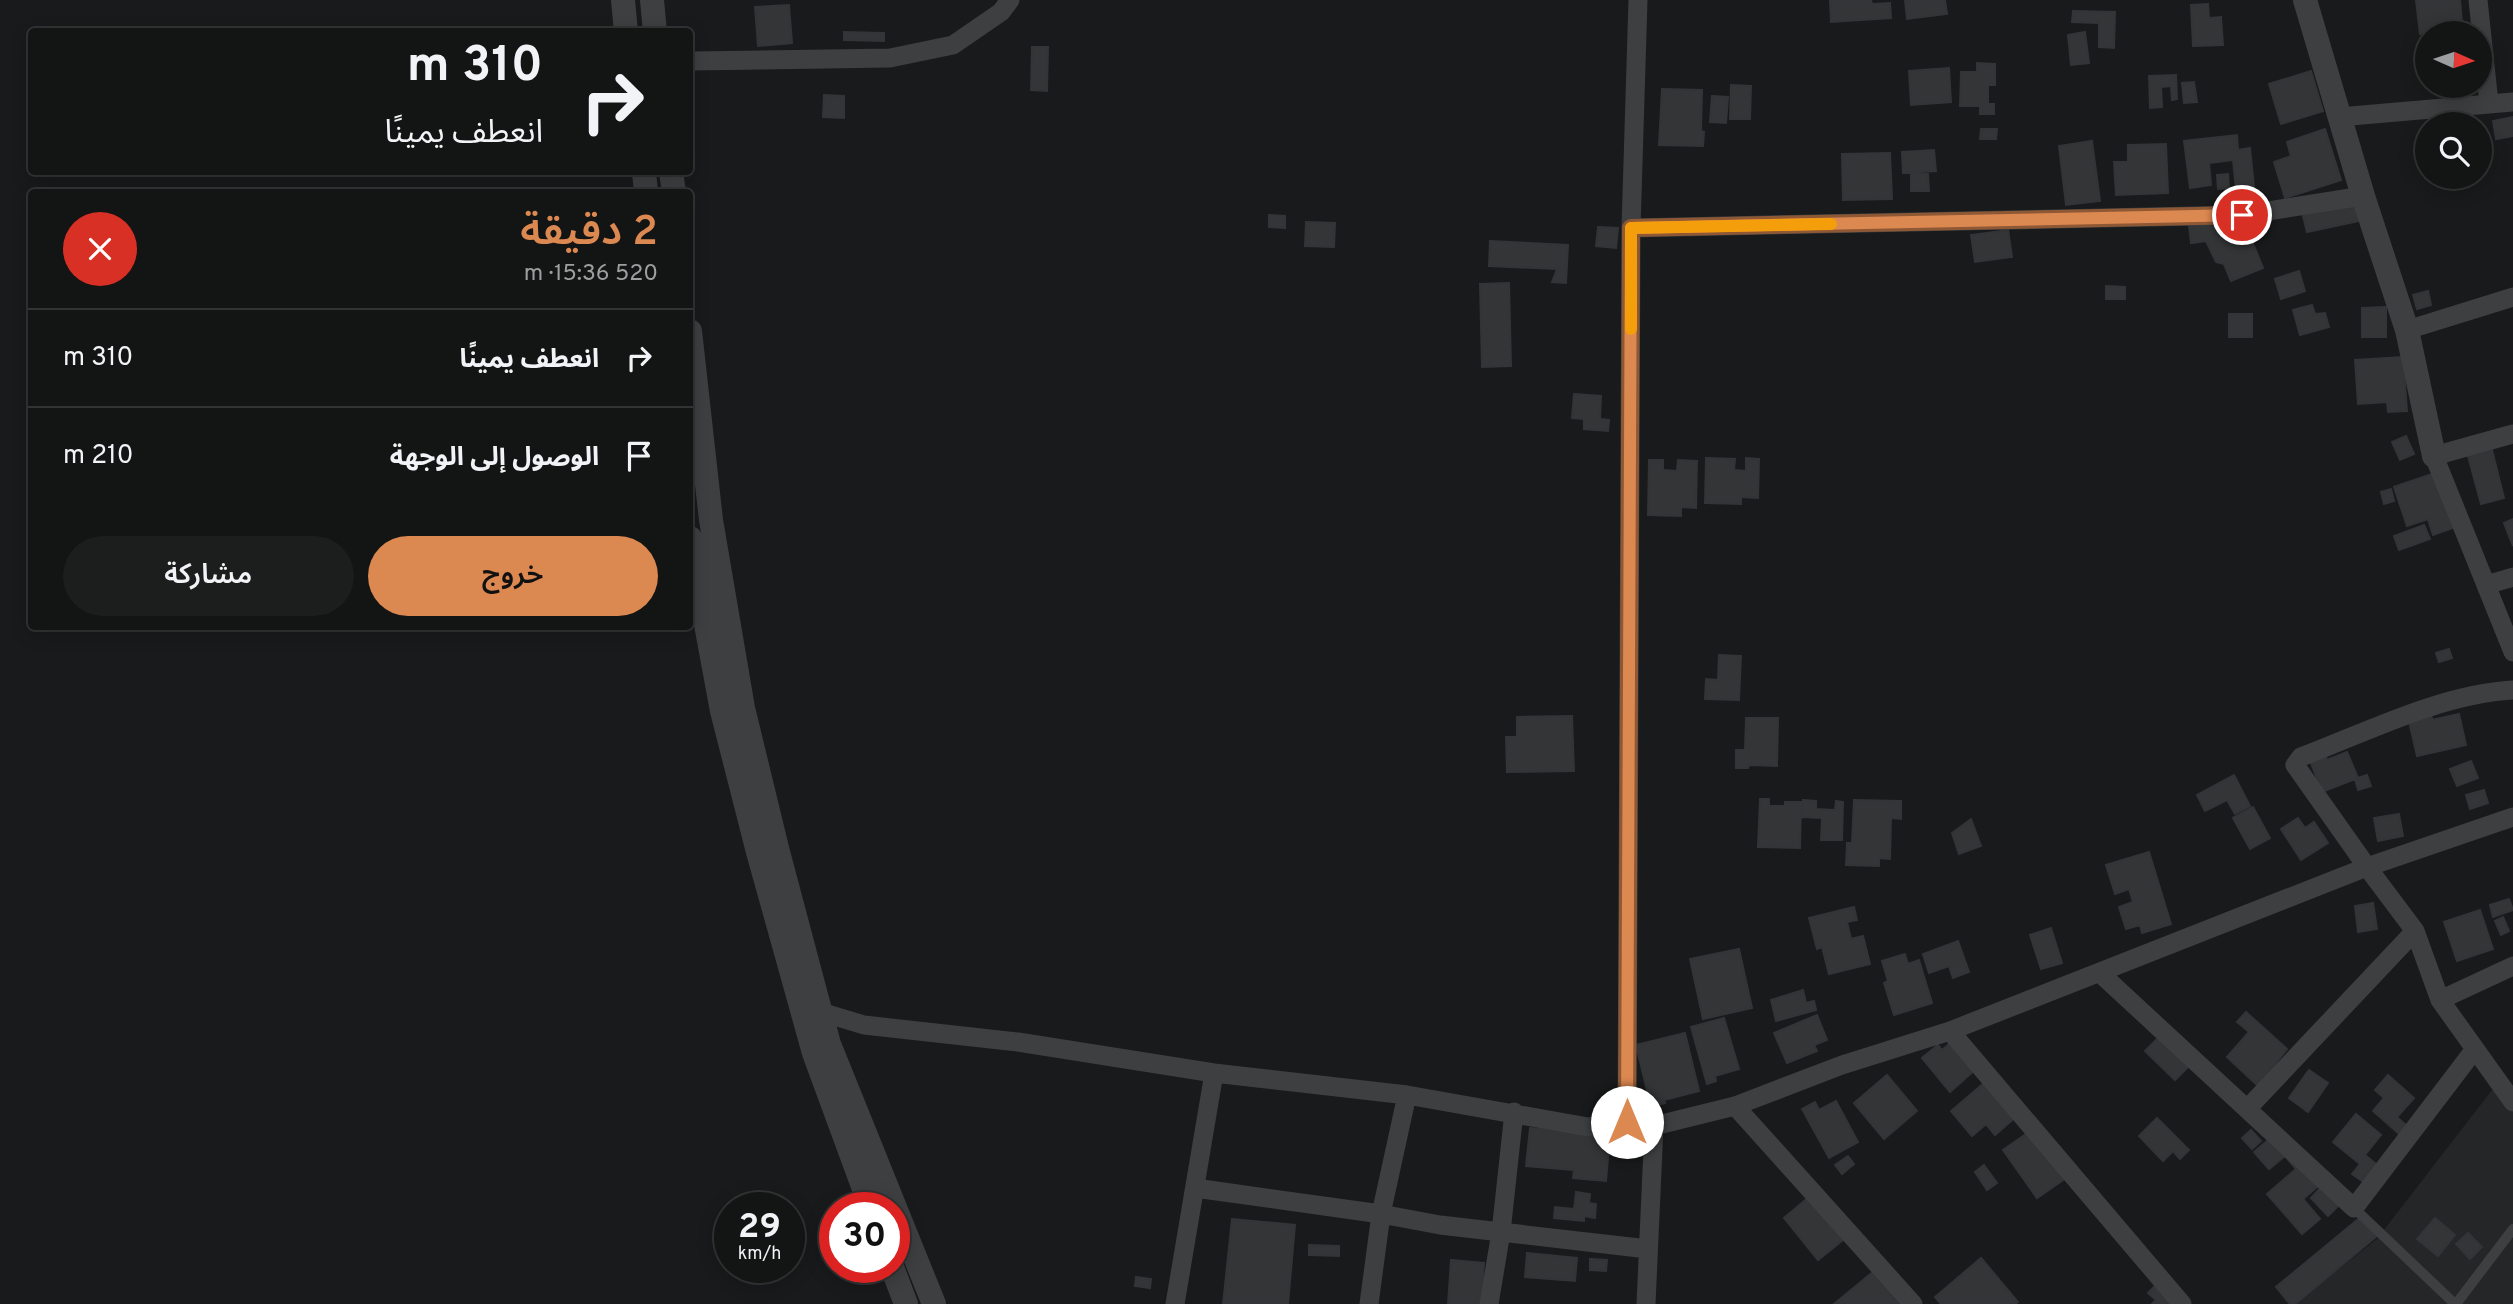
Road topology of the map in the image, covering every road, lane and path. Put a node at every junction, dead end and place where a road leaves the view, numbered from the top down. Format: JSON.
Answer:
{"nodes":[{"id":1,"x":622,"y":0,"type":"edge"},
{"id":2,"x":652,"y":0,"type":"edge"},
{"id":3,"x":1010,"y":0,"type":"edge"},
{"id":4,"x":1638,"y":0,"type":"edge"},
{"id":5,"x":2305,"y":0,"type":"edge"},
{"id":6,"x":2478,"y":0,"type":"edge"},
{"id":7,"x":626,"y":28,"type":"edge"},
{"id":8,"x":655,"y":28,"type":"edge"},
{"id":9,"x":693,"y":61,"type":"edge"},
{"id":10,"x":2513,"y":102,"type":"edge"},
{"id":11,"x":2490,"y":103,"type":"junction"},
{"id":12,"x":2339,"y":117,"type":"junction"},
{"id":13,"x":2363,"y":196,"type":"junction"},
{"id":14,"x":1631,"y":228,"type":"junction"},
{"id":15,"x":2513,"y":297,"type":"edge"},
{"id":16,"x":2407,"y":330,"type":"junction"},
{"id":17,"x":693,"y":358,"type":"edge"},
{"id":18,"x":2513,"y":434,"type":"edge"},
{"id":19,"x":2434,"y":456,"type":"junction"},
{"id":20,"x":693,"y":554,"type":"edge"},
{"id":21,"x":2513,"y":577,"type":"edge"},
{"id":22,"x":2486,"y":585,"type":"junction"},
{"id":23,"x":2513,"y":652,"type":"edge"},
{"id":24,"x":2513,"y":690,"type":"edge"},
{"id":25,"x":2513,"y":817,"type":"edge"},
{"id":26,"x":2367,"y":867,"type":"junction"},
{"id":27,"x":2415,"y":931,"type":"junction"},
{"id":28,"x":2513,"y":966,"type":"edge"},
{"id":29,"x":2101,"y":974,"type":"junction"},
{"id":30,"x":2440,"y":1000,"type":"junction"},
{"id":31,"x":821,"y":1012,"type":"junction"},
{"id":32,"x":863,"y":1025,"type":"junction"},
{"id":33,"x":1950,"y":1031,"type":"junction"},
{"id":34,"x":830,"y":1044,"type":"junction"},
{"id":35,"x":2475,"y":1049,"type":"junction"},
{"id":36,"x":1214,"y":1073,"type":"junction"},
{"id":37,"x":1407,"y":1095,"type":"junction"},
{"id":38,"x":2513,"y":1102,"type":"edge"},
{"id":39,"x":1735,"y":1106,"type":"junction"},
{"id":40,"x":2247,"y":1109,"type":"junction"},
{"id":41,"x":1514,"y":1112,"type":"junction"},
{"id":42,"x":1627,"y":1122,"type":"junction"},
{"id":43,"x":1654,"y":1126,"type":"junction"},
{"id":44,"x":1195,"y":1188,"type":"junction"},
{"id":45,"x":865,"y":1192,"type":"edge"},
{"id":46,"x":2354,"y":1208,"type":"junction"},
{"id":47,"x":1381,"y":1214,"type":"junction"},
{"id":48,"x":2513,"y":1229,"type":"edge"},
{"id":49,"x":1501,"y":1232,"type":"junction"},
{"id":50,"x":1648,"y":1249,"type":"junction"},
{"id":51,"x":898,"y":1283,"type":"edge"},
{"id":52,"x":906,"y":1304,"type":"edge"},
{"id":53,"x":934,"y":1304,"type":"edge"},
{"id":54,"x":1175,"y":1304,"type":"edge"},
{"id":55,"x":1369,"y":1304,"type":"edge"},
{"id":56,"x":1489,"y":1304,"type":"edge"},
{"id":57,"x":1646,"y":1304,"type":"edge"},
{"id":58,"x":1913,"y":1304,"type":"edge"},
{"id":59,"x":2182,"y":1304,"type":"edge"},
{"id":60,"x":2455,"y":1304,"type":"edge"}],
"edges":[{"from":1,"to":7,"type":"street"},
{"from":2,"to":8,"type":"street"},
{"from":3,"to":9,"type":"street"},
{"from":4,"to":14,"type":"street"},
{"from":5,"to":12,"type":"street"},
{"from":6,"to":11,"type":"street"},
{"from":10,"to":11,"type":"street"},
{"from":11,"to":12,"type":"street"},
{"from":12,"to":13,"type":"street"},
{"from":13,"to":14,"type":"street"},
{"from":13,"to":16,"type":"street"},
{"from":14,"to":42,"type":"street"},
{"from":15,"to":16,"type":"street"},
{"from":16,"to":19,"type":"street"},
{"from":17,"to":31,"type":"street"},
{"from":18,"to":19,"type":"street"},
{"from":19,"to":22,"type":"street"},
{"from":20,"to":45,"type":"street"},
{"from":21,"to":22,"type":"street"},
{"from":22,"to":23,"type":"street"},
{"from":24,"to":26,"type":"street"},
{"from":25,"to":26,"type":"street"},
{"from":26,"to":27,"type":"street"},
{"from":26,"to":29,"type":"street"},
{"from":27,"to":30,"type":"street"},
{"from":27,"to":40,"type":"street"},
{"from":28,"to":30,"type":"street"},
{"from":29,"to":33,"type":"street"},
{"from":29,"to":40,"type":"street"},
{"from":30,"to":35,"type":"street"},
{"from":31,"to":32,"type":"street"},
{"from":31,"to":34,"type":"street"},
{"from":32,"to":34,"type":"street"},
{"from":32,"to":36,"type":"street"},
{"from":33,"to":39,"type":"street"},
{"from":33,"to":59,"type":"street"},
{"from":34,"to":53,"type":"street"},
{"from":35,"to":38,"type":"street"},
{"from":35,"to":46,"type":"street"},
{"from":36,"to":37,"type":"street"},
{"from":36,"to":44,"type":"street"},
{"from":37,"to":41,"type":"street"},
{"from":37,"to":47,"type":"street"},
{"from":39,"to":43,"type":"street"},
{"from":39,"to":58,"type":"street"},
{"from":40,"to":46,"type":"street"},
{"from":41,"to":42,"type":"street"},
{"from":41,"to":49,"type":"street"},
{"from":42,"to":43,"type":"street"},
{"from":43,"to":50,"type":"street"},
{"from":44,"to":47,"type":"street"},
{"from":44,"to":54,"type":"street"},
{"from":46,"to":60,"type":"lane"},
{"from":47,"to":49,"type":"street"},
{"from":47,"to":55,"type":"street"},
{"from":48,"to":60,"type":"lane"},
{"from":49,"to":50,"type":"street"},
{"from":49,"to":56,"type":"street"},
{"from":50,"to":57,"type":"street"},
{"from":51,"to":52,"type":"street"}]}
